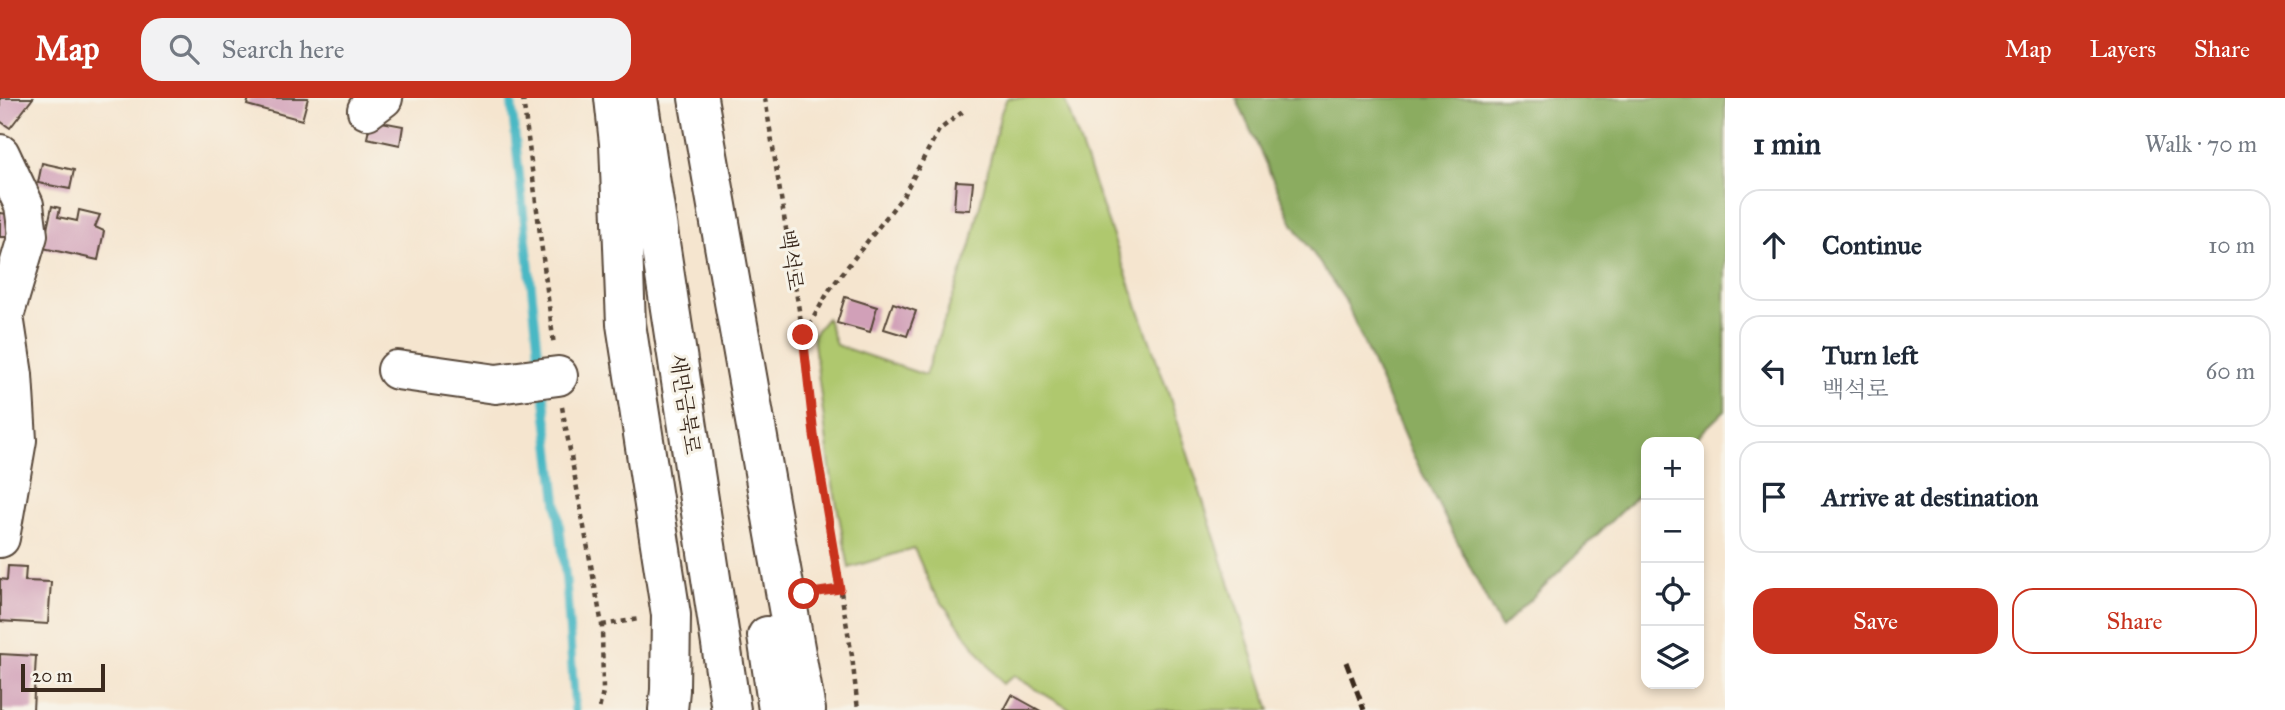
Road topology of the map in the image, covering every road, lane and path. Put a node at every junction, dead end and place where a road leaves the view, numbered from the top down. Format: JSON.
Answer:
{"nodes":[{"id":1,"x":614,"y":98,"type":"edge"},
{"id":2,"x":638,"y":98,"type":"edge"},
{"id":3,"x":696,"y":98,"type":"edge"},
{"id":4,"x":765,"y":98,"type":"edge"},
{"id":5,"x":965,"y":110,"type":"dead end"},
{"id":6,"x":0,"y":154,"type":"edge"},
{"id":7,"x":803,"y":335,"type":"junction"},
{"id":8,"x":397,"y":370,"type":"dead end"},
{"id":9,"x":558,"y":376,"type":"dead end"},
{"id":10,"x":0,"y":538,"type":"edge"},
{"id":11,"x":840,"y":589,"type":"junction"},
{"id":12,"x":816,"y":592,"type":"dead end"},
{"id":13,"x":641,"y":619,"type":"dead end"},
{"id":14,"x":602,"y":625,"type":"dead end"},
{"id":15,"x":668,"y":710,"type":"edge"},
{"id":16,"x":732,"y":710,"type":"edge"},
{"id":17,"x":778,"y":710,"type":"edge"},
{"id":18,"x":806,"y":710,"type":"edge"},
{"id":19,"x":858,"y":710,"type":"edge"}],
"edges":[{"from":1,"to":15,"type":"main road"},
{"from":2,"to":16,"type":"main road","name":"새만금북로"},
{"from":3,"to":17,"type":"main road"},
{"from":3,"to":18,"type":"main road"},
{"from":4,"to":7,"type":"path","name":"백석로"},
{"from":5,"to":7,"type":"path"},
{"from":6,"to":10,"type":"main road"},
{"from":7,"to":11,"type":"path","name":"백석로"},
{"from":8,"to":9,"type":"main road"},
{"from":11,"to":12,"type":"path"},
{"from":11,"to":19,"type":"path","name":"백석로"},
{"from":13,"to":14,"type":"path"}]}
